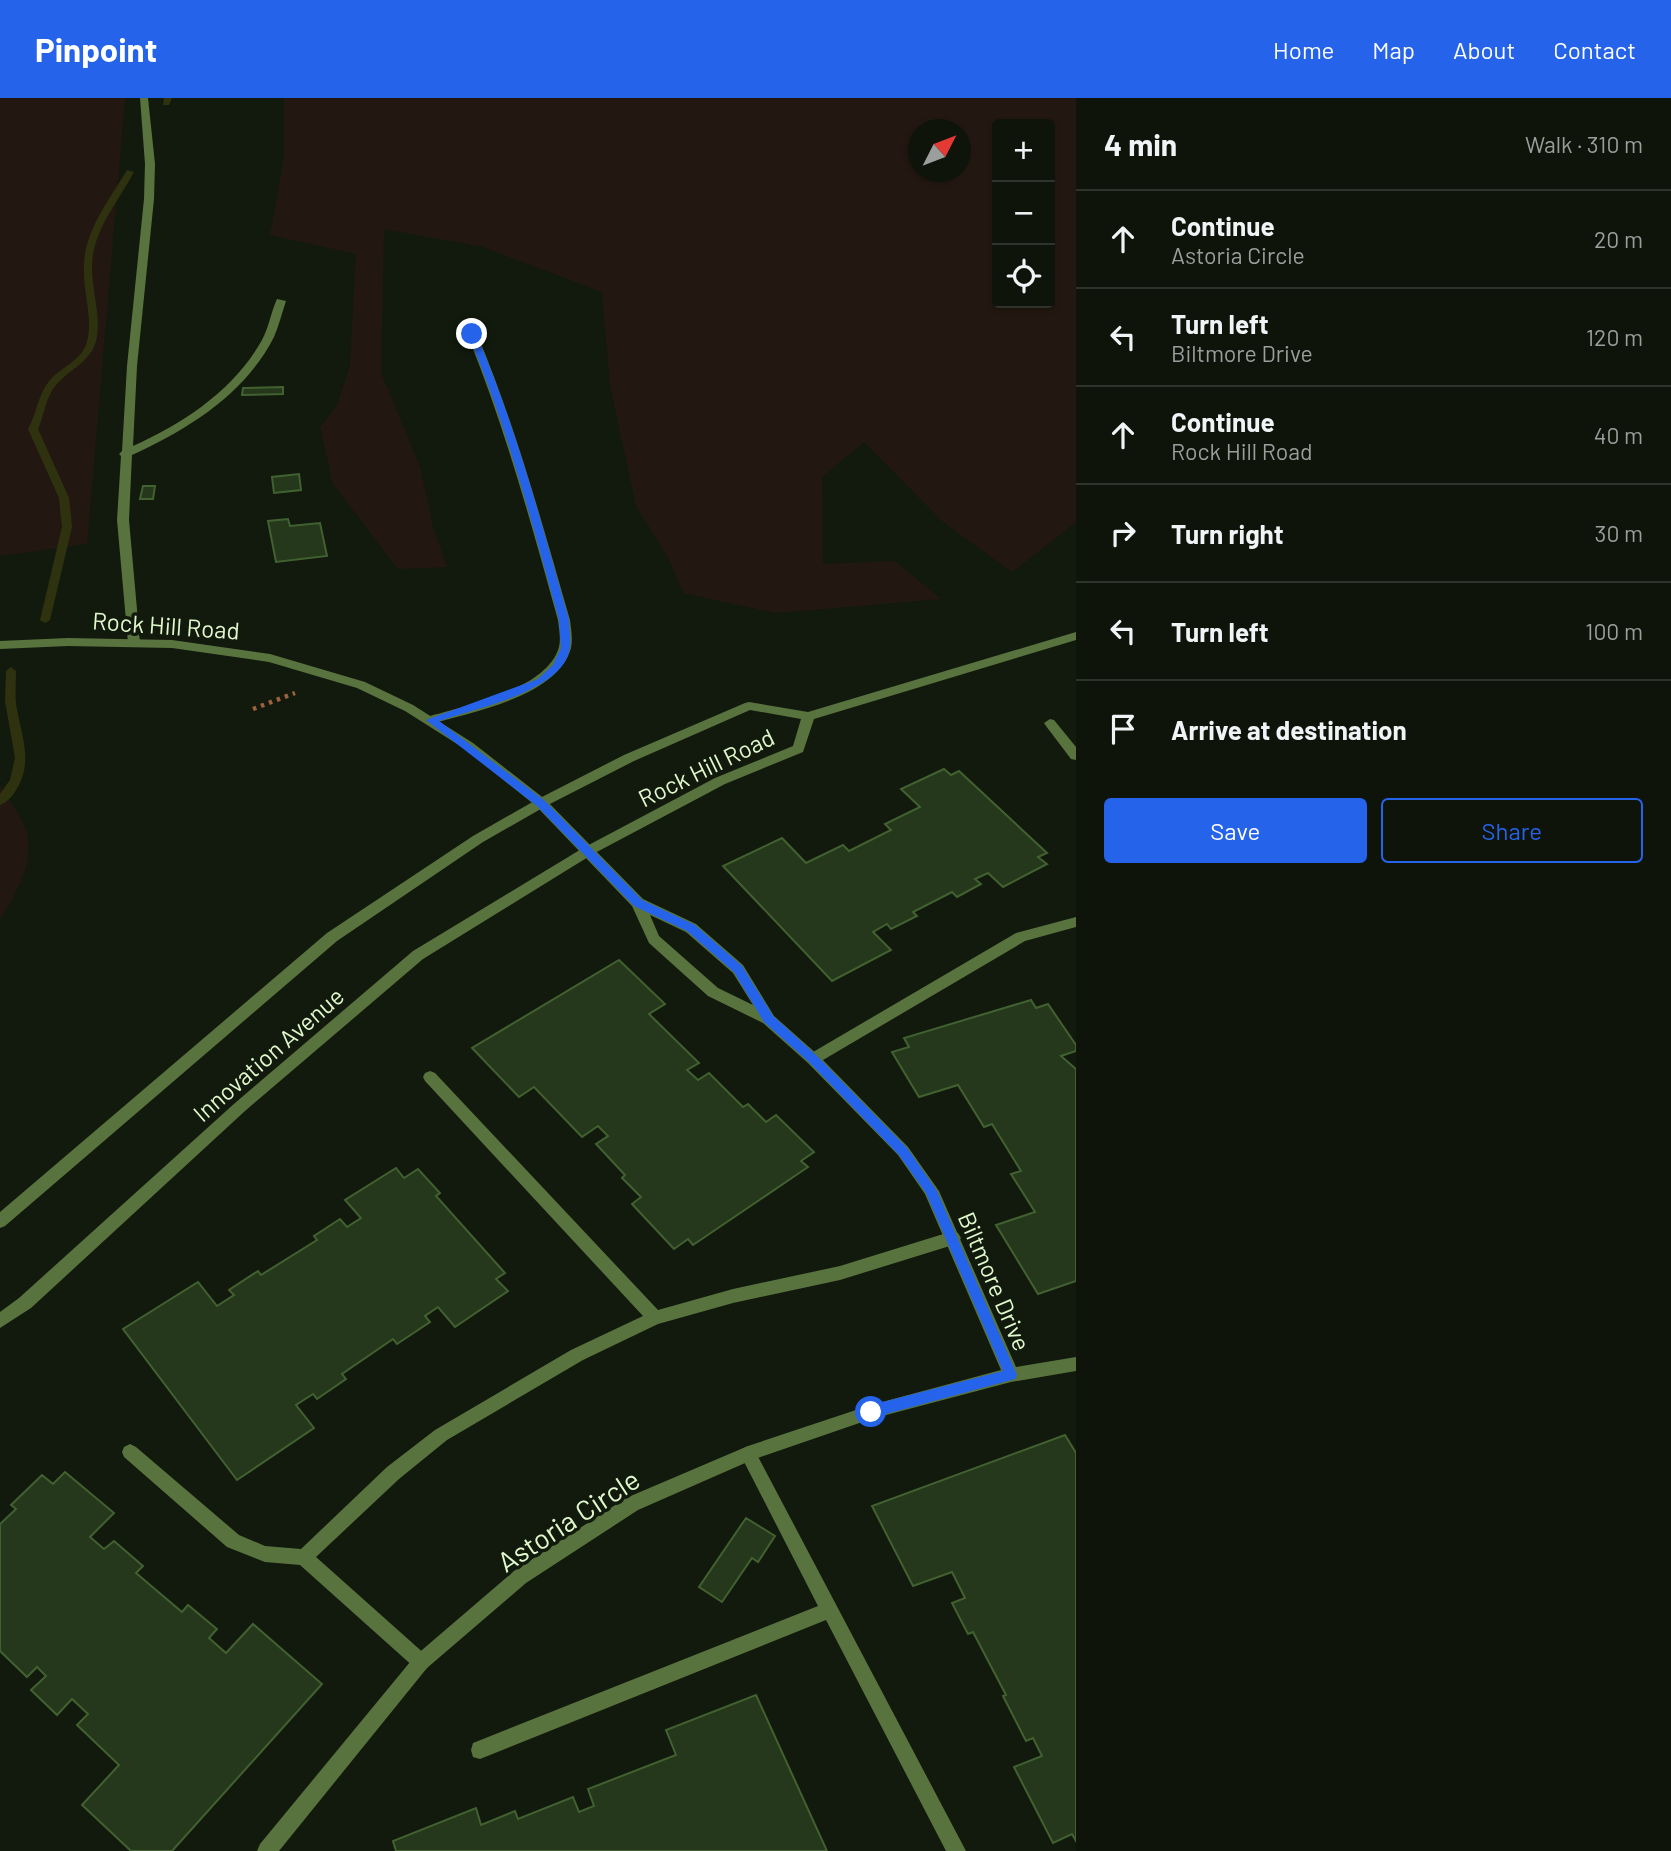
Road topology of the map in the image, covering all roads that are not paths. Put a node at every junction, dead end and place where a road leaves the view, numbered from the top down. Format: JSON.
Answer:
{"nodes":[{"id":1,"x":144,"y":98,"type":"edge"},
{"id":2,"x":281,"y":300,"type":"dead end"},
{"id":3,"x":472,"y":334,"type":"dead end"},
{"id":4,"x":125,"y":454,"type":"junction"},
{"id":5,"x":1076,"y":636,"type":"edge"},
{"id":6,"x":134,"y":643,"type":"junction"},
{"id":7,"x":0,"y":645,"type":"edge"},
{"id":8,"x":808,"y":716,"type":"junction"},
{"id":9,"x":431,"y":720,"type":"junction"},
{"id":10,"x":1050,"y":723,"type":"dead end"},
{"id":11,"x":1076,"y":756,"type":"edge"},
{"id":12,"x":541,"y":803,"type":"junction"},
{"id":13,"x":588,"y":851,"type":"junction"},
{"id":14,"x":638,"y":903,"type":"junction"},
{"id":15,"x":1074,"y":926,"type":"edge"},
{"id":16,"x":768,"y":1019,"type":"junction"},
{"id":17,"x":813,"y":1059,"type":"junction"},
{"id":18,"x":429,"y":1077,"type":"dead end"},
{"id":19,"x":0,"y":1221,"type":"edge"},
{"id":20,"x":953,"y":1238,"type":"junction"},
{"id":21,"x":655,"y":1318,"type":"junction"},
{"id":22,"x":0,"y":1321,"type":"edge"},
{"id":23,"x":1076,"y":1364,"type":"edge"},
{"id":24,"x":1011,"y":1375,"type":"junction"},
{"id":25,"x":130,"y":1452,"type":"dead end"},
{"id":26,"x":748,"y":1454,"type":"junction"},
{"id":27,"x":304,"y":1557,"type":"junction"},
{"id":28,"x":830,"y":1610,"type":"junction"},
{"id":29,"x":421,"y":1662,"type":"junction"},
{"id":30,"x":480,"y":1750,"type":"dead end"},
{"id":31,"x":267,"y":1851,"type":"edge"},
{"id":32,"x":956,"y":1851,"type":"edge"}],
"edges":[{"from":1,"to":4,"type":"street"},
{"from":2,"to":4,"type":"street"},
{"from":3,"to":9,"type":"street"},
{"from":4,"to":6,"type":"street"},
{"from":5,"to":8,"type":"street","name":"Rock Hill Road"},
{"from":6,"to":7,"type":"street","name":"Rock Hill Road"},
{"from":6,"to":9,"type":"street","name":"Rock Hill Road"},
{"from":8,"to":12,"type":"street","name":"Rock Hill Road"},
{"from":8,"to":13,"type":"street","name":"Rock Hill Road"},
{"from":9,"to":12,"type":"street","name":"Rock Hill Road"},
{"from":10,"to":11,"type":"street"},
{"from":12,"to":13,"type":"street","name":"Rock Hill Road"},
{"from":12,"to":19,"type":"street","name":"Innovation Avenue"},
{"from":13,"to":14,"type":"street","name":"Biltmore Drive"},
{"from":13,"to":22,"type":"street","name":"Innovation Avenue"},
{"from":14,"to":16,"type":"street","name":"Biltmore Drive"},
{"from":14,"to":16,"type":"street","name":"Biltmore Drive"},
{"from":15,"to":17,"type":"street"},
{"from":16,"to":17,"type":"street","name":"Biltmore Drive"},
{"from":17,"to":20,"type":"street","name":"Biltmore Drive"},
{"from":18,"to":21,"type":"street"},
{"from":20,"to":21,"type":"street"},
{"from":20,"to":24,"type":"street","name":"Biltmore Drive"},
{"from":21,"to":27,"type":"street"},
{"from":23,"to":24,"type":"street","name":"Astoria Circle"},
{"from":24,"to":26,"type":"street","name":"Astoria Circle"},
{"from":25,"to":27,"type":"street"},
{"from":26,"to":28,"type":"street"},
{"from":26,"to":29,"type":"street","name":"Astoria Circle"},
{"from":27,"to":29,"type":"street"},
{"from":28,"to":30,"type":"street"},
{"from":28,"to":32,"type":"street"},
{"from":29,"to":31,"type":"street","name":"Astoria Circle"}]}
